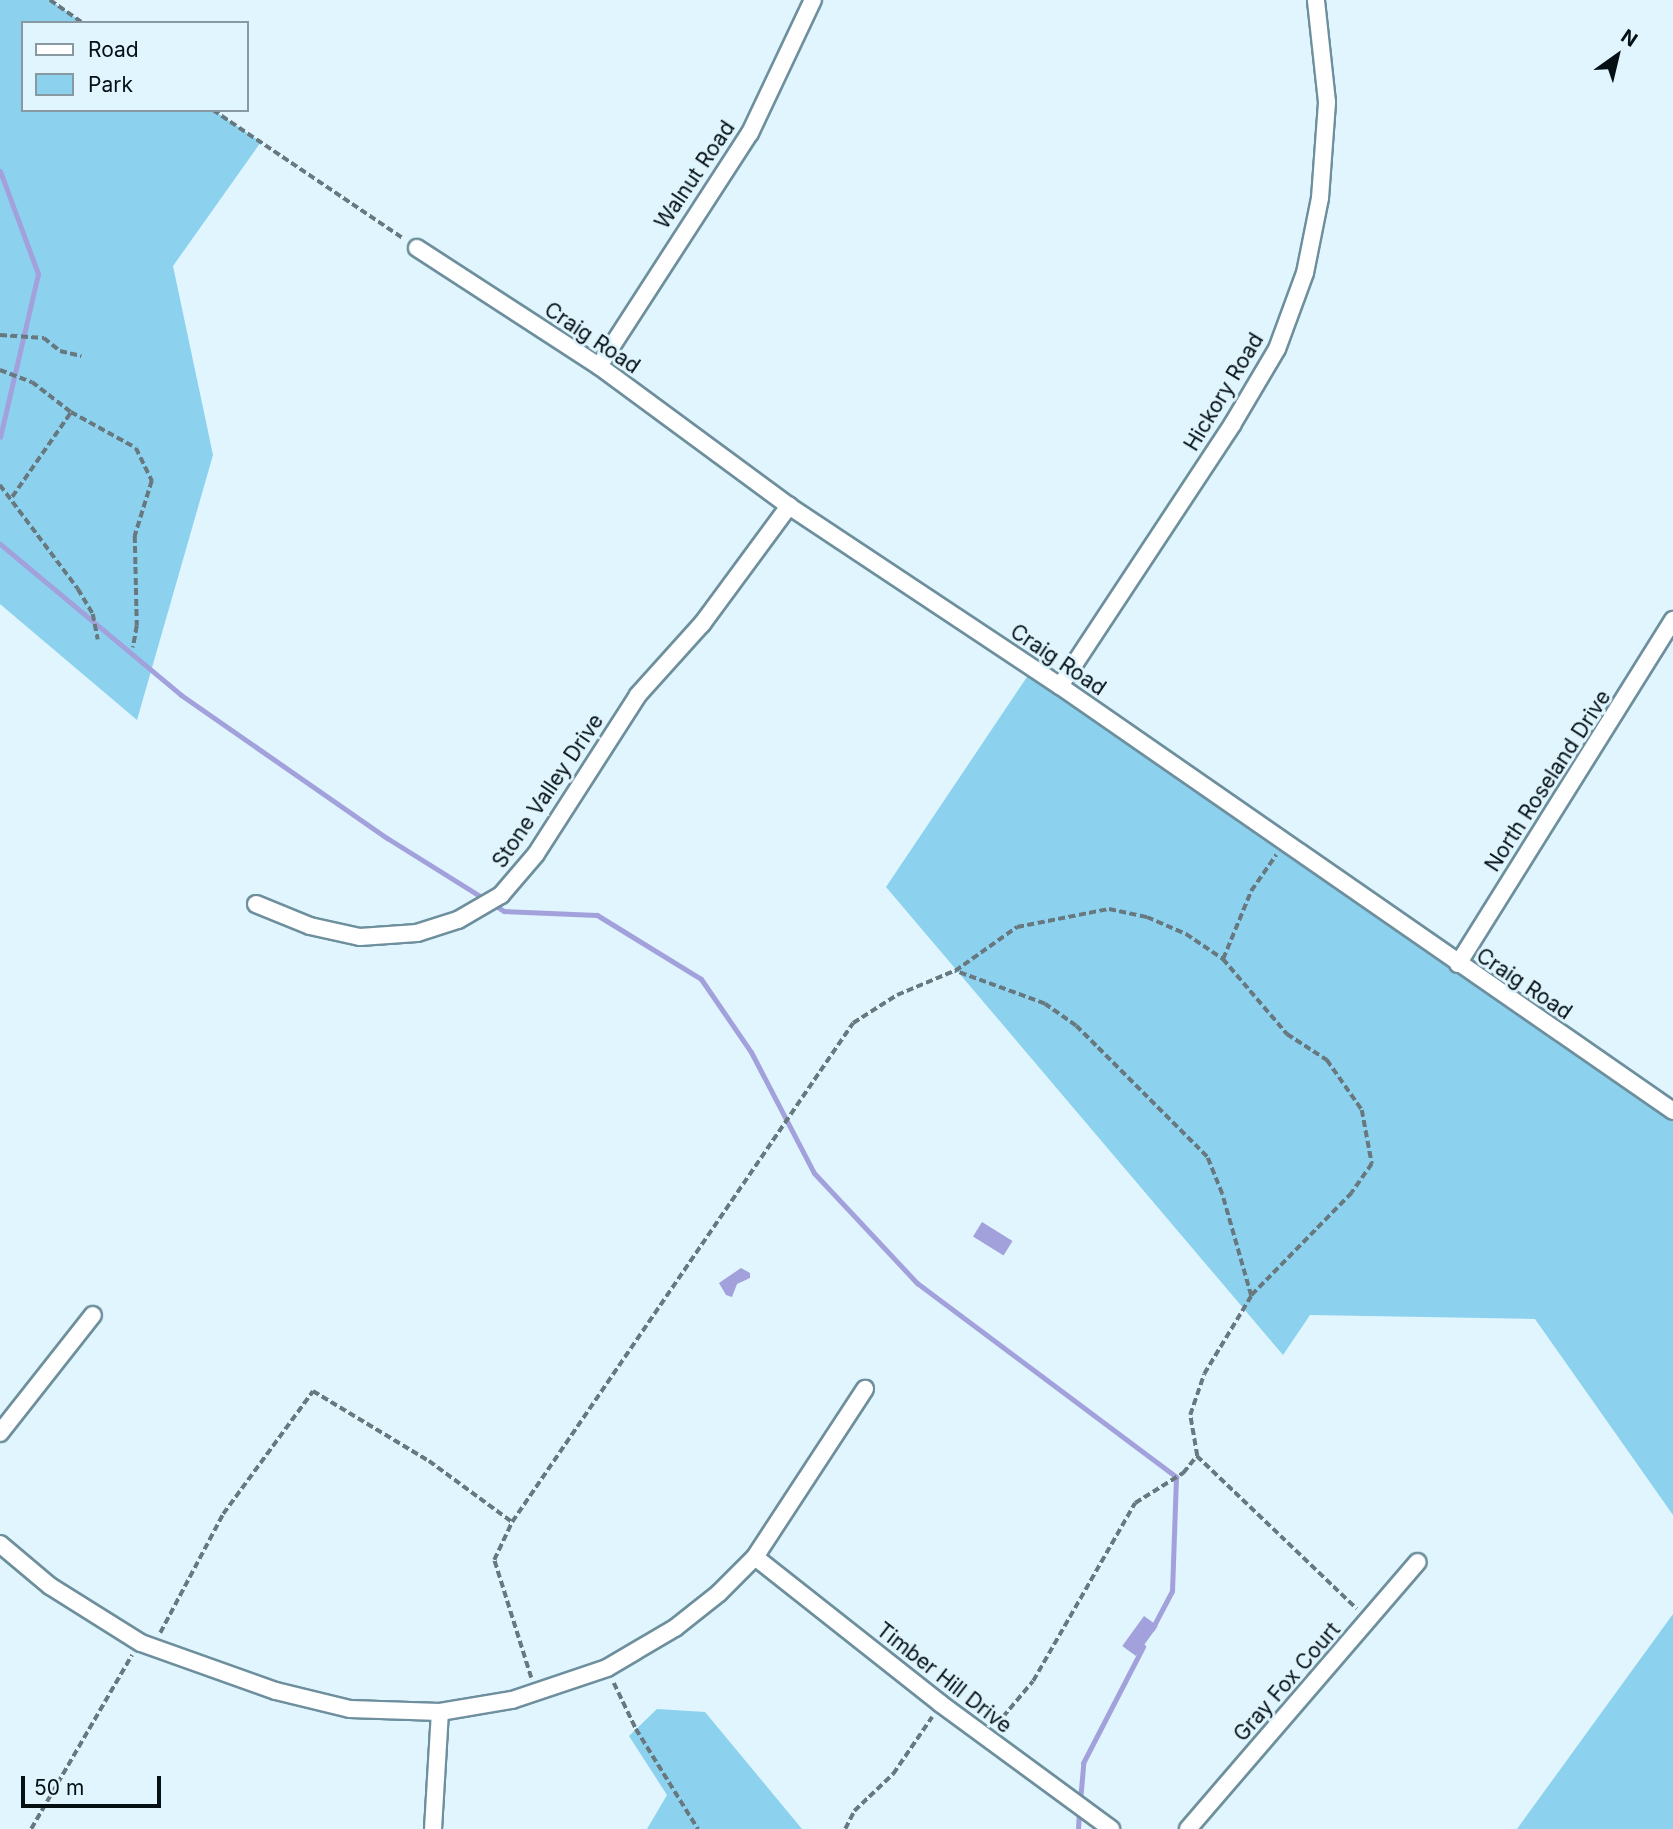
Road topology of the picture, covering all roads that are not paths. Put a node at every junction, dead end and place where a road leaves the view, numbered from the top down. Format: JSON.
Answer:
{"nodes":[{"id":1,"x":813,"y":0,"type":"edge"},
{"id":2,"x":1316,"y":0,"type":"edge"},
{"id":3,"x":418,"y":248,"type":"road end"},
{"id":4,"x":599,"y":366,"type":"junction"},
{"id":5,"x":789,"y":506,"type":"junction"},
{"id":6,"x":1673,"y":620,"type":"edge"},
{"id":7,"x":1060,"y":686,"type":"junction"},
{"id":8,"x":256,"y":904,"type":"dead end"},
{"id":9,"x":1458,"y":964,"type":"junction"},
{"id":10,"x":1673,"y":1111,"type":"edge"},
{"id":11,"x":93,"y":1315,"type":"dead end"},
{"id":12,"x":865,"y":1389,"type":"dead end"},
{"id":13,"x":0,"y":1433,"type":"edge"},
{"id":14,"x":0,"y":1544,"type":"edge"},
{"id":15,"x":755,"y":1557,"type":"junction"},
{"id":16,"x":1418,"y":1562,"type":"dead end"},
{"id":17,"x":440,"y":1712,"type":"junction"},
{"id":18,"x":433,"y":1829,"type":"edge"},
{"id":19,"x":1111,"y":1829,"type":"edge"},
{"id":20,"x":1188,"y":1829,"type":"edge"}],
"edges":[{"from":1,"to":4,"type":"street","name":"Walnut Road"},
{"from":2,"to":7,"type":"street","name":"Hickory Road"},
{"from":3,"to":4,"type":"street","name":"Craig Road"},
{"from":4,"to":5,"type":"street","name":"Craig Road"},
{"from":5,"to":7,"type":"street","name":"Craig Road"},
{"from":5,"to":8,"type":"street","name":"Stone Valley Drive"},
{"from":6,"to":9,"type":"street","name":"North Roseland Drive"},
{"from":7,"to":9,"type":"street","name":"Craig Road"},
{"from":9,"to":10,"type":"street","name":"Craig Road"},
{"from":11,"to":13,"type":"street"},
{"from":12,"to":15,"type":"street"},
{"from":14,"to":17,"type":"street"},
{"from":15,"to":17,"type":"street"},
{"from":15,"to":19,"type":"street","name":"Timber Hill Drive"},
{"from":16,"to":20,"type":"street","name":"Gray Fox Court"},
{"from":17,"to":18,"type":"street"}]}
